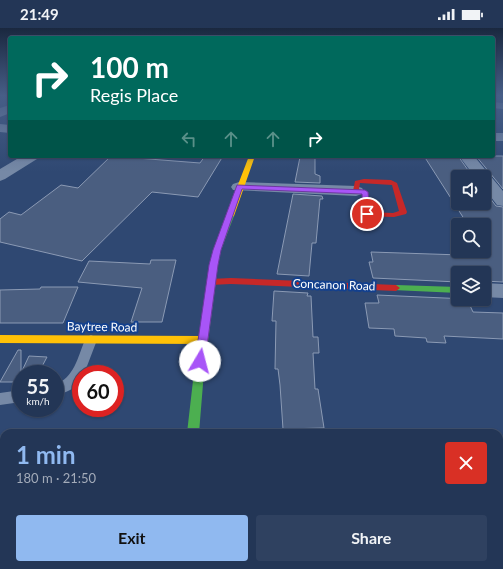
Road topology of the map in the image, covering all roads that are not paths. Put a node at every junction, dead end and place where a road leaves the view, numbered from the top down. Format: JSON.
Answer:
{"nodes":[{"id":1,"x":29,"y":158,"type":"edge"},
{"id":2,"x":251,"y":158,"type":"edge"},
{"id":3,"x":468,"y":158,"type":"edge"},
{"id":4,"x":477,"y":170,"type":"edge"},
{"id":5,"x":0,"y":176,"type":"edge"},
{"id":6,"x":491,"y":186,"type":"edge"},
{"id":7,"x":240,"y":187,"type":"junction"},
{"id":8,"x":356,"y":191,"type":"junction"},
{"id":9,"x":503,"y":201,"type":"edge"},
{"id":10,"x":210,"y":282,"type":"junction"},
{"id":11,"x":451,"y":290,"type":"edge"},
{"id":12,"x":491,"y":291,"type":"edge"},
{"id":13,"x":503,"y":292,"type":"edge"},
{"id":14,"x":0,"y":339,"type":"edge"},
{"id":15,"x":91,"y":340,"type":"junction"},
{"id":16,"x":203,"y":340,"type":"junction"},
{"id":17,"x":64,"y":388,"type":"edge"},
{"id":18,"x":12,"y":397,"type":"edge"},
{"id":19,"x":0,"y":399,"type":"edge"},
{"id":20,"x":193,"y":429,"type":"edge"}],
"edges":[{"from":1,"to":5,"type":"street"},
{"from":2,"to":7,"type":"street"},
{"from":3,"to":4,"type":"street"},
{"from":6,"to":9,"type":"street"},
{"from":7,"to":8,"type":"street"},
{"from":7,"to":10,"type":"street"},
{"from":8,"to":8,"type":"street"},
{"from":10,"to":11,"type":"street","name":"Concanon Road"},
{"from":10,"to":16,"type":"street"},
{"from":12,"to":13,"type":"street"},
{"from":14,"to":15,"type":"street","name":"Baytree Road"},
{"from":15,"to":16,"type":"street","name":"Baytree Road"},
{"from":15,"to":17,"type":"lane"},
{"from":16,"to":20,"type":"street"},
{"from":18,"to":19,"type":"lane"}]}
